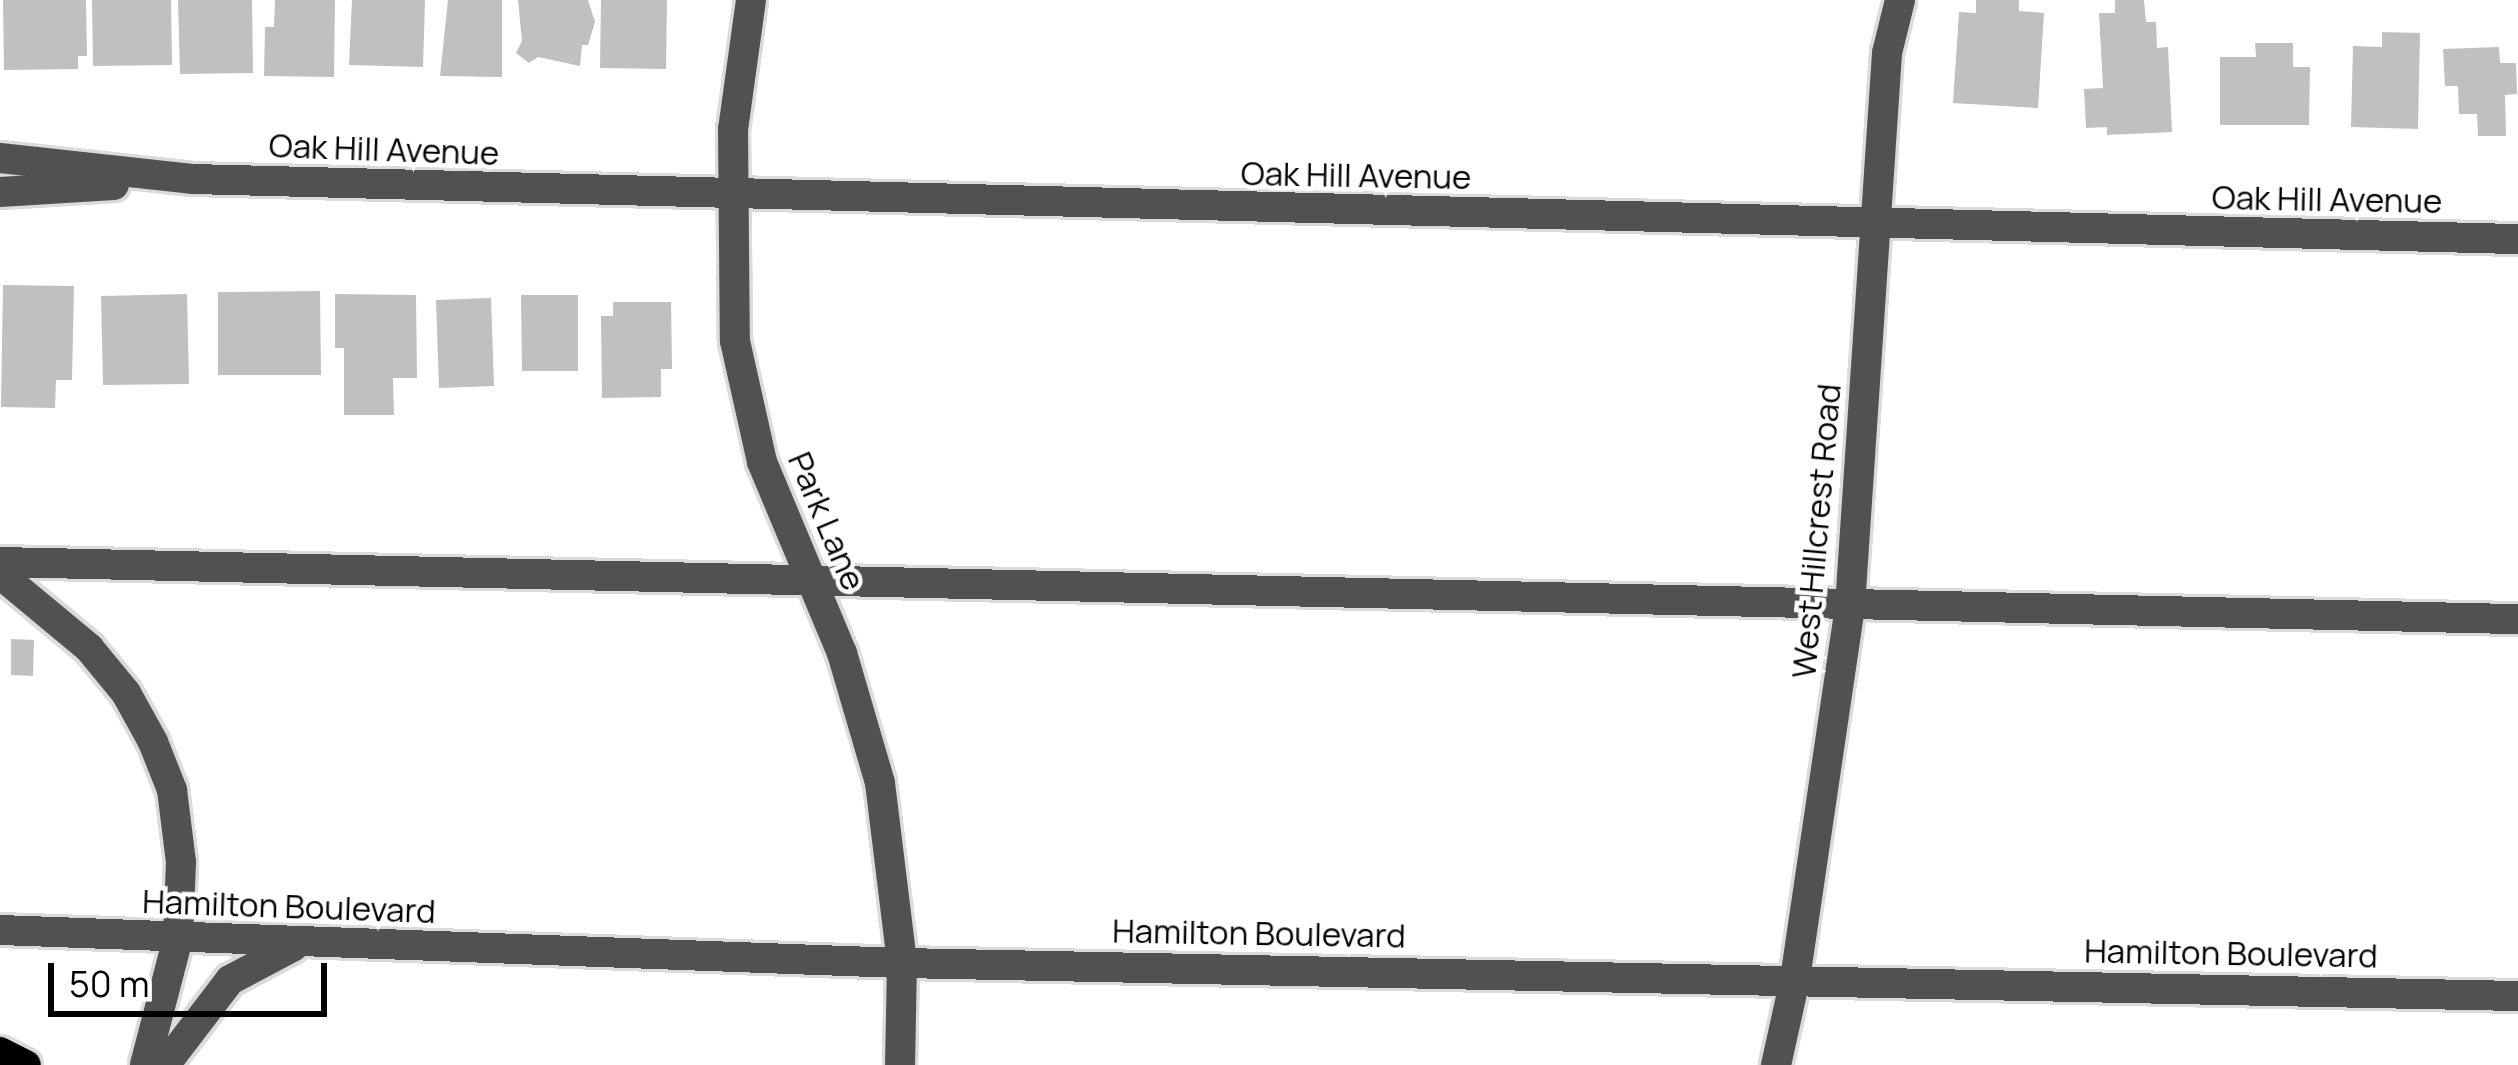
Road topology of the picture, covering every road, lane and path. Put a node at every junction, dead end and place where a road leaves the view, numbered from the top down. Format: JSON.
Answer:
{"nodes":[{"id":1,"x":751,"y":0,"type":"edge"},
{"id":2,"x":1900,"y":0,"type":"edge"},
{"id":3,"x":0,"y":158,"type":"edge"},
{"id":4,"x":192,"y":179,"type":"junction"},
{"id":5,"x":0,"y":192,"type":"edge"},
{"id":6,"x":731,"y":195,"type":"junction"},
{"id":7,"x":1874,"y":224,"type":"junction"},
{"id":8,"x":2518,"y":239,"type":"edge"},
{"id":9,"x":0,"y":562,"type":"edge"},
{"id":10,"x":0,"y":574,"type":"edge"},
{"id":11,"x":814,"y":583,"type":"junction"},
{"id":12,"x":1850,"y":606,"type":"junction"},
{"id":13,"x":2518,"y":619,"type":"edge"},
{"id":14,"x":0,"y":930,"type":"edge"},
{"id":15,"x":178,"y":938,"type":"junction"},
{"id":16,"x":304,"y":943,"type":"junction"},
{"id":17,"x":902,"y":962,"type":"junction"},
{"id":18,"x":1796,"y":979,"type":"junction"},
{"id":19,"x":2518,"y":996,"type":"edge"},
{"id":20,"x":0,"y":1052,"type":"edge"},
{"id":21,"x":26,"y":1065,"type":"edge"},
{"id":22,"x":146,"y":1065,"type":"edge"},
{"id":23,"x":165,"y":1065,"type":"edge"},
{"id":24,"x":900,"y":1065,"type":"edge"},
{"id":25,"x":1776,"y":1065,"type":"edge"}],
"edges":[{"from":1,"to":6,"type":"street","name":"Park Lane"},
{"from":2,"to":7,"type":"street","name":"West Hillcrest Road"},
{"from":3,"to":4,"type":"street","name":"Oak Hill Avenue"},
{"from":4,"to":5,"type":"street","name":"Oak Hill Avenue"},
{"from":4,"to":6,"type":"street","name":"Oak Hill Avenue"},
{"from":6,"to":7,"type":"street","name":"Oak Hill Avenue"},
{"from":6,"to":11,"type":"street","name":"Park Lane"},
{"from":7,"to":8,"type":"street","name":"Oak Hill Avenue"},
{"from":7,"to":12,"type":"street","name":"West Hillcrest Road"},
{"from":9,"to":11,"type":"street"},
{"from":10,"to":15,"type":"street"},
{"from":11,"to":12,"type":"street"},
{"from":11,"to":17,"type":"street","name":"Park Lane"},
{"from":12,"to":13,"type":"street"},
{"from":12,"to":18,"type":"street","name":"West Hillcrest Road"},
{"from":14,"to":15,"type":"street","name":"Hamilton Boulevard"},
{"from":15,"to":16,"type":"street","name":"Hamilton Boulevard"},
{"from":15,"to":22,"type":"street"},
{"from":16,"to":17,"type":"street","name":"Hamilton Boulevard"},
{"from":16,"to":23,"type":"street"},
{"from":17,"to":18,"type":"street","name":"Hamilton Boulevard"},
{"from":17,"to":24,"type":"street","name":"Park Lane"},
{"from":18,"to":19,"type":"street","name":"Hamilton Boulevard"},
{"from":18,"to":25,"type":"street","name":"West Hillcrest Road"},
{"from":20,"to":21,"type":"main road"}]}
